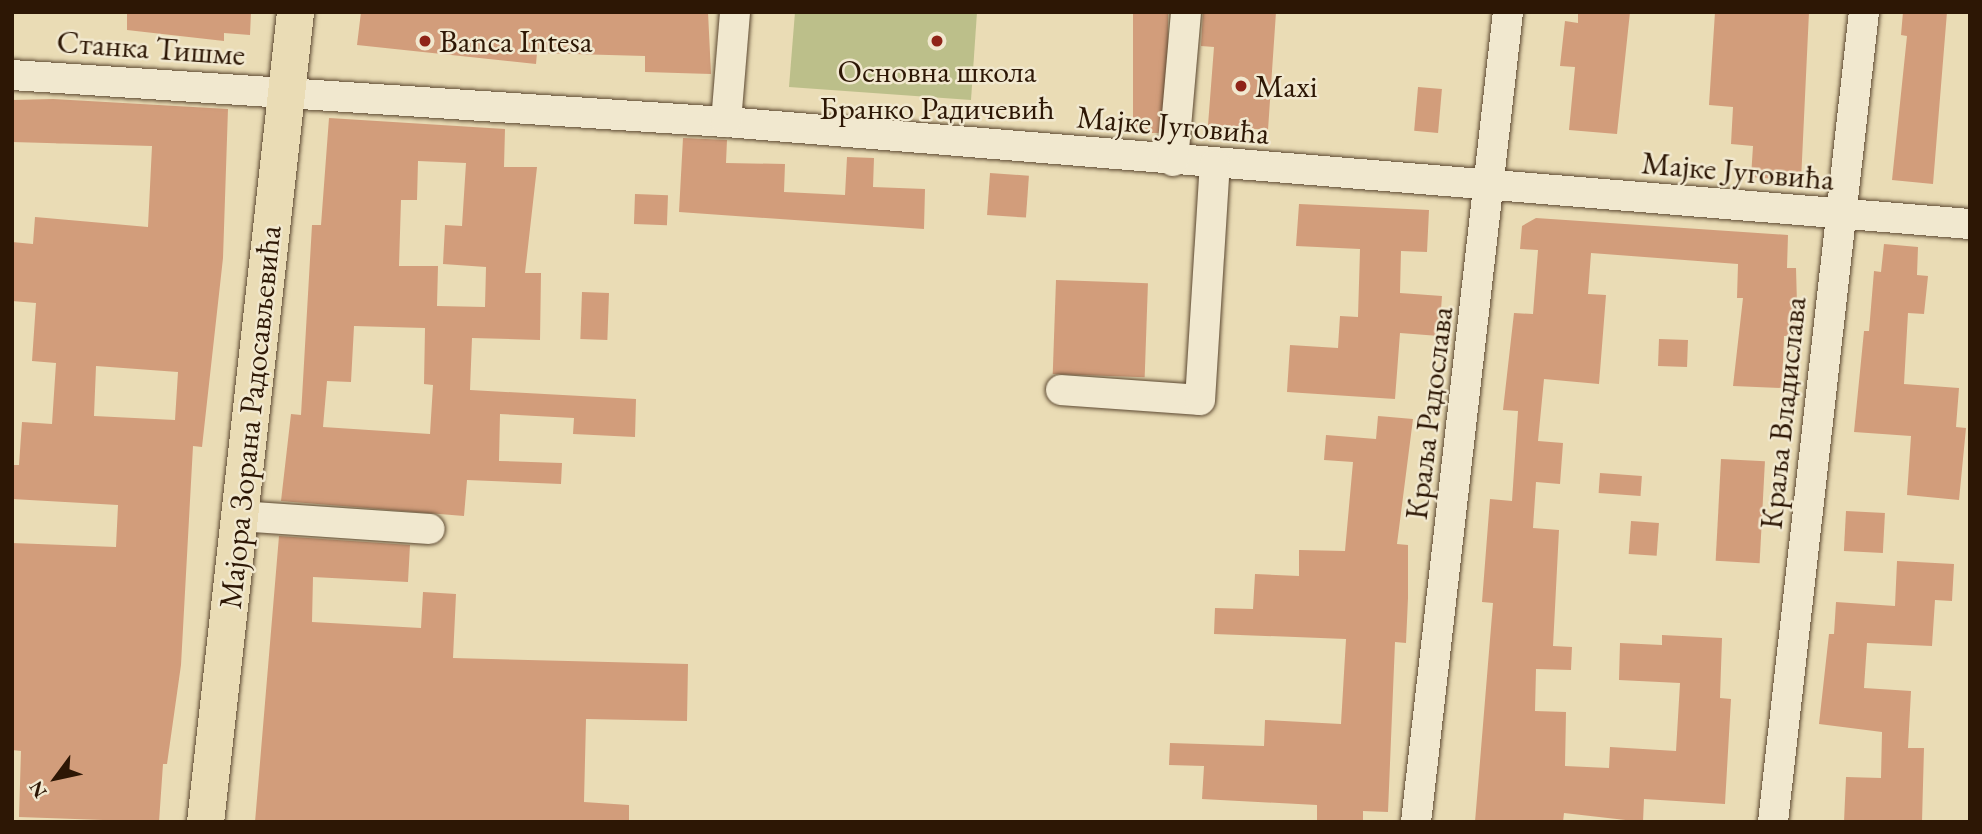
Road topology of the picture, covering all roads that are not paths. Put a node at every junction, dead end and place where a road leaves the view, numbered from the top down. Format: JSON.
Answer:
{"nodes":[{"id":1,"x":295,"y":12,"type":"edge"},
{"id":2,"x":735,"y":12,"type":"edge"},
{"id":3,"x":1186,"y":12,"type":"edge"},
{"id":4,"x":1508,"y":12,"type":"edge"},
{"id":5,"x":1864,"y":12,"type":"edge"},
{"id":6,"x":12,"y":75,"type":"edge"},
{"id":7,"x":286,"y":92,"type":"junction"},
{"id":8,"x":726,"y":122,"type":"junction"},
{"id":9,"x":1173,"y":161,"type":"junction"},
{"id":10,"x":1216,"y":164,"type":"junction"},
{"id":11,"x":1491,"y":186,"type":"junction"},
{"id":12,"x":1840,"y":214,"type":"junction"},
{"id":13,"x":1970,"y":224,"type":"edge"},
{"id":14,"x":1061,"y":390,"type":"dead end"},
{"id":15,"x":239,"y":516,"type":"junction"},
{"id":16,"x":430,"y":529,"type":"dead end"},
{"id":17,"x":205,"y":822,"type":"edge"},
{"id":18,"x":1416,"y":822,"type":"edge"},
{"id":19,"x":1773,"y":822,"type":"edge"}],
"edges":[{"from":1,"to":7,"type":"main road","name":"Мајора Зорана Радосављевића"},
{"from":2,"to":8,"type":"street"},
{"from":3,"to":9,"type":"street"},
{"from":4,"to":11,"type":"street","name":"Краља Радослава"},
{"from":5,"to":12,"type":"street","name":"Краља Владислава"},
{"from":6,"to":7,"type":"street","name":"Станка Тишме"},
{"from":7,"to":8,"type":"street","name":"Мајке Југовића"},
{"from":7,"to":15,"type":"main road","name":"Мајора Зорана Радосављевића"},
{"from":8,"to":9,"type":"street","name":"Мајке Југовића"},
{"from":9,"to":10,"type":"street","name":"Мајке Југовића"},
{"from":10,"to":11,"type":"street","name":"Мајке Југовића"},
{"from":10,"to":14,"type":"street"},
{"from":11,"to":12,"type":"street","name":"Мајке Југовића"},
{"from":11,"to":18,"type":"street","name":"Краља Радослава"},
{"from":12,"to":13,"type":"street","name":"Мајке Југовића"},
{"from":12,"to":19,"type":"street","name":"Краља Владислава"},
{"from":15,"to":16,"type":"street"},
{"from":15,"to":17,"type":"main road","name":"Мајора Зорана Радосављевића"}]}
